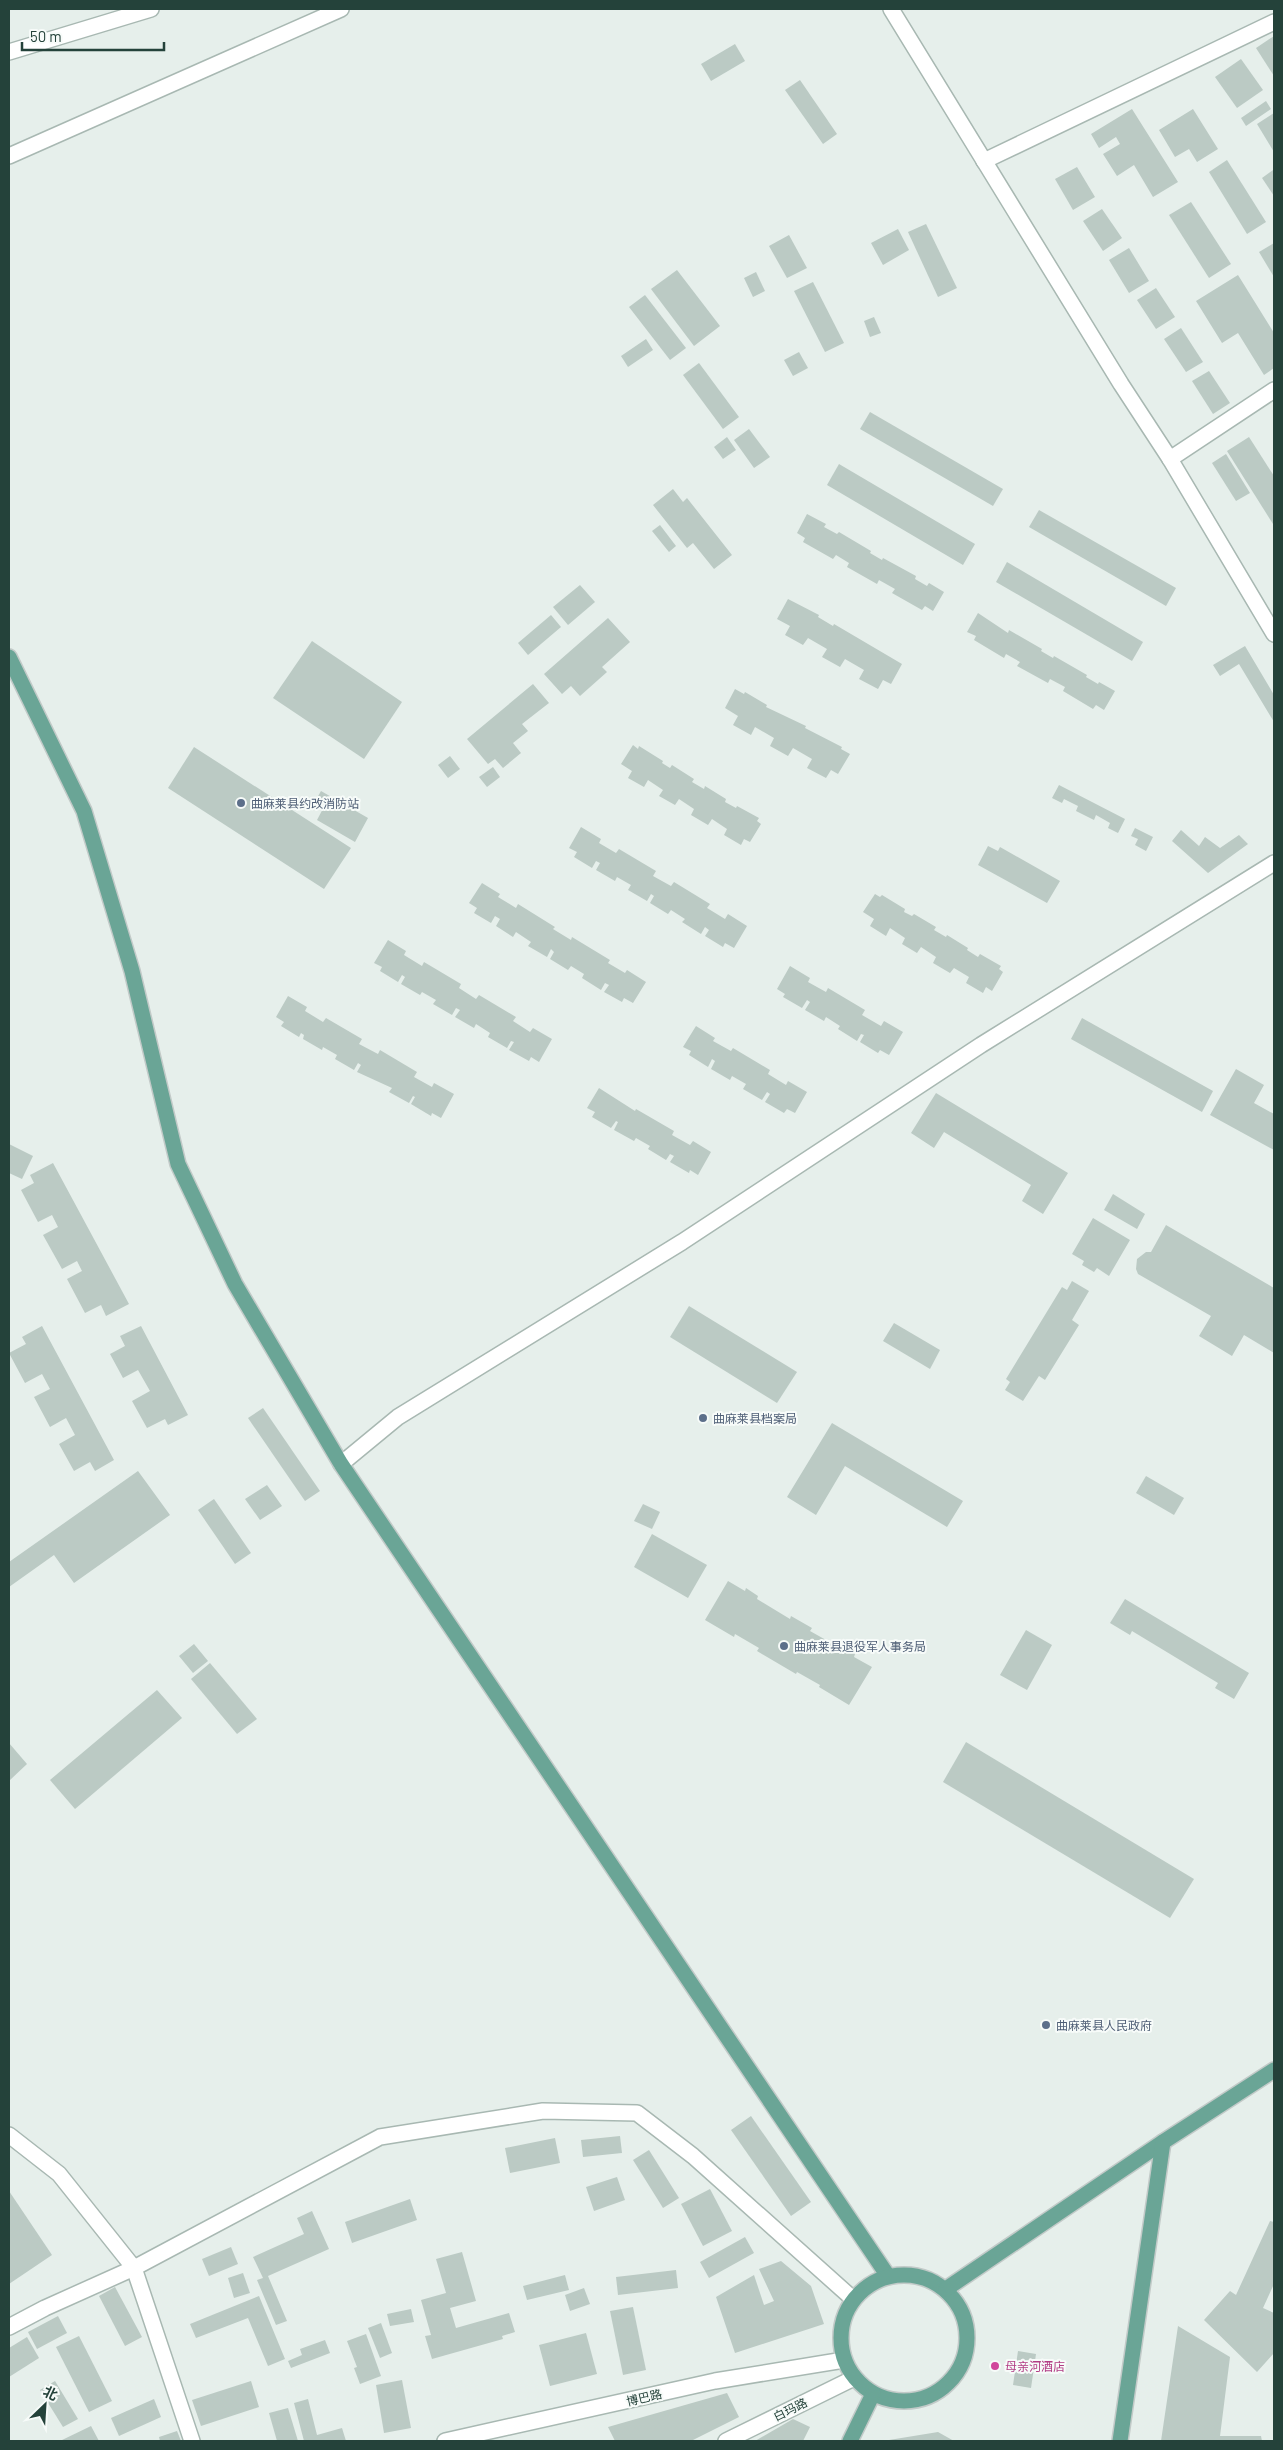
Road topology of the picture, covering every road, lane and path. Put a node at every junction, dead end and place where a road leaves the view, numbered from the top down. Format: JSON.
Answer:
{"nodes":[{"id":1,"x":151,"y":9,"type":"edge"},
{"id":2,"x":341,"y":9,"type":"edge"},
{"id":3,"x":892,"y":9,"type":"edge"},
{"id":4,"x":1274,"y":22,"type":"edge"},
{"id":5,"x":9,"y":52,"type":"edge"},
{"id":6,"x":9,"y":156,"type":"edge"},
{"id":7,"x":984,"y":161,"type":"junction"},
{"id":8,"x":1274,"y":390,"type":"edge"},
{"id":9,"x":1170,"y":459,"type":"junction"},
{"id":10,"x":1274,"y":634,"type":"edge"},
{"id":11,"x":9,"y":657,"type":"edge"},
{"id":12,"x":1274,"y":863,"type":"edge"},
{"id":13,"x":341,"y":1464,"type":"junction"},
{"id":14,"x":1274,"y":2070,"type":"edge"},
{"id":15,"x":9,"y":2135,"type":"edge"},
{"id":16,"x":1163,"y":2142,"type":"junction"},
{"id":17,"x":134,"y":2268,"type":"junction"},
{"id":18,"x":888,"y":2276,"type":"junction"},
{"id":19,"x":946,"y":2289,"type":"junction"},
{"id":20,"x":853,"y":2299,"type":"junction"},
{"id":21,"x":9,"y":2327,"type":"edge"},
{"id":22,"x":844,"y":2360,"type":"junction"},
{"id":23,"x":854,"y":2378,"type":"junction"},
{"id":24,"x":873,"y":2394,"type":"junction"},
{"id":25,"x":192,"y":2441,"type":"edge"},
{"id":26,"x":445,"y":2441,"type":"edge"},
{"id":27,"x":726,"y":2441,"type":"edge"},
{"id":28,"x":850,"y":2441,"type":"edge"},
{"id":29,"x":1120,"y":2441,"type":"edge"}],
"edges":[{"from":1,"to":5,"type":"street"},
{"from":2,"to":6,"type":"street"},
{"from":3,"to":7,"type":"street"},
{"from":4,"to":7,"type":"street"},
{"from":7,"to":9,"type":"street"},
{"from":8,"to":9,"type":"street"},
{"from":9,"to":10,"type":"street"},
{"from":11,"to":13,"type":"main road"},
{"from":12,"to":13,"type":"street"},
{"from":13,"to":18,"type":"main road"},
{"from":14,"to":16,"type":"main road"},
{"from":15,"to":17,"type":"street"},
{"from":16,"to":19,"type":"main road"},
{"from":16,"to":29,"type":"main road"},
{"from":17,"to":20,"type":"street"},
{"from":17,"to":21,"type":"street"},
{"from":17,"to":25,"type":"street"},
{"from":18,"to":19,"type":"main road"},
{"from":18,"to":20,"type":"main road"},
{"from":19,"to":24,"type":"main road"},
{"from":20,"to":22,"type":"main road"},
{"from":22,"to":23,"type":"main road"},
{"from":22,"to":26,"type":"street","name":"博巴路"},
{"from":23,"to":24,"type":"main road"},
{"from":23,"to":27,"type":"street","name":"白玛路"},
{"from":24,"to":28,"type":"main road"}]}
